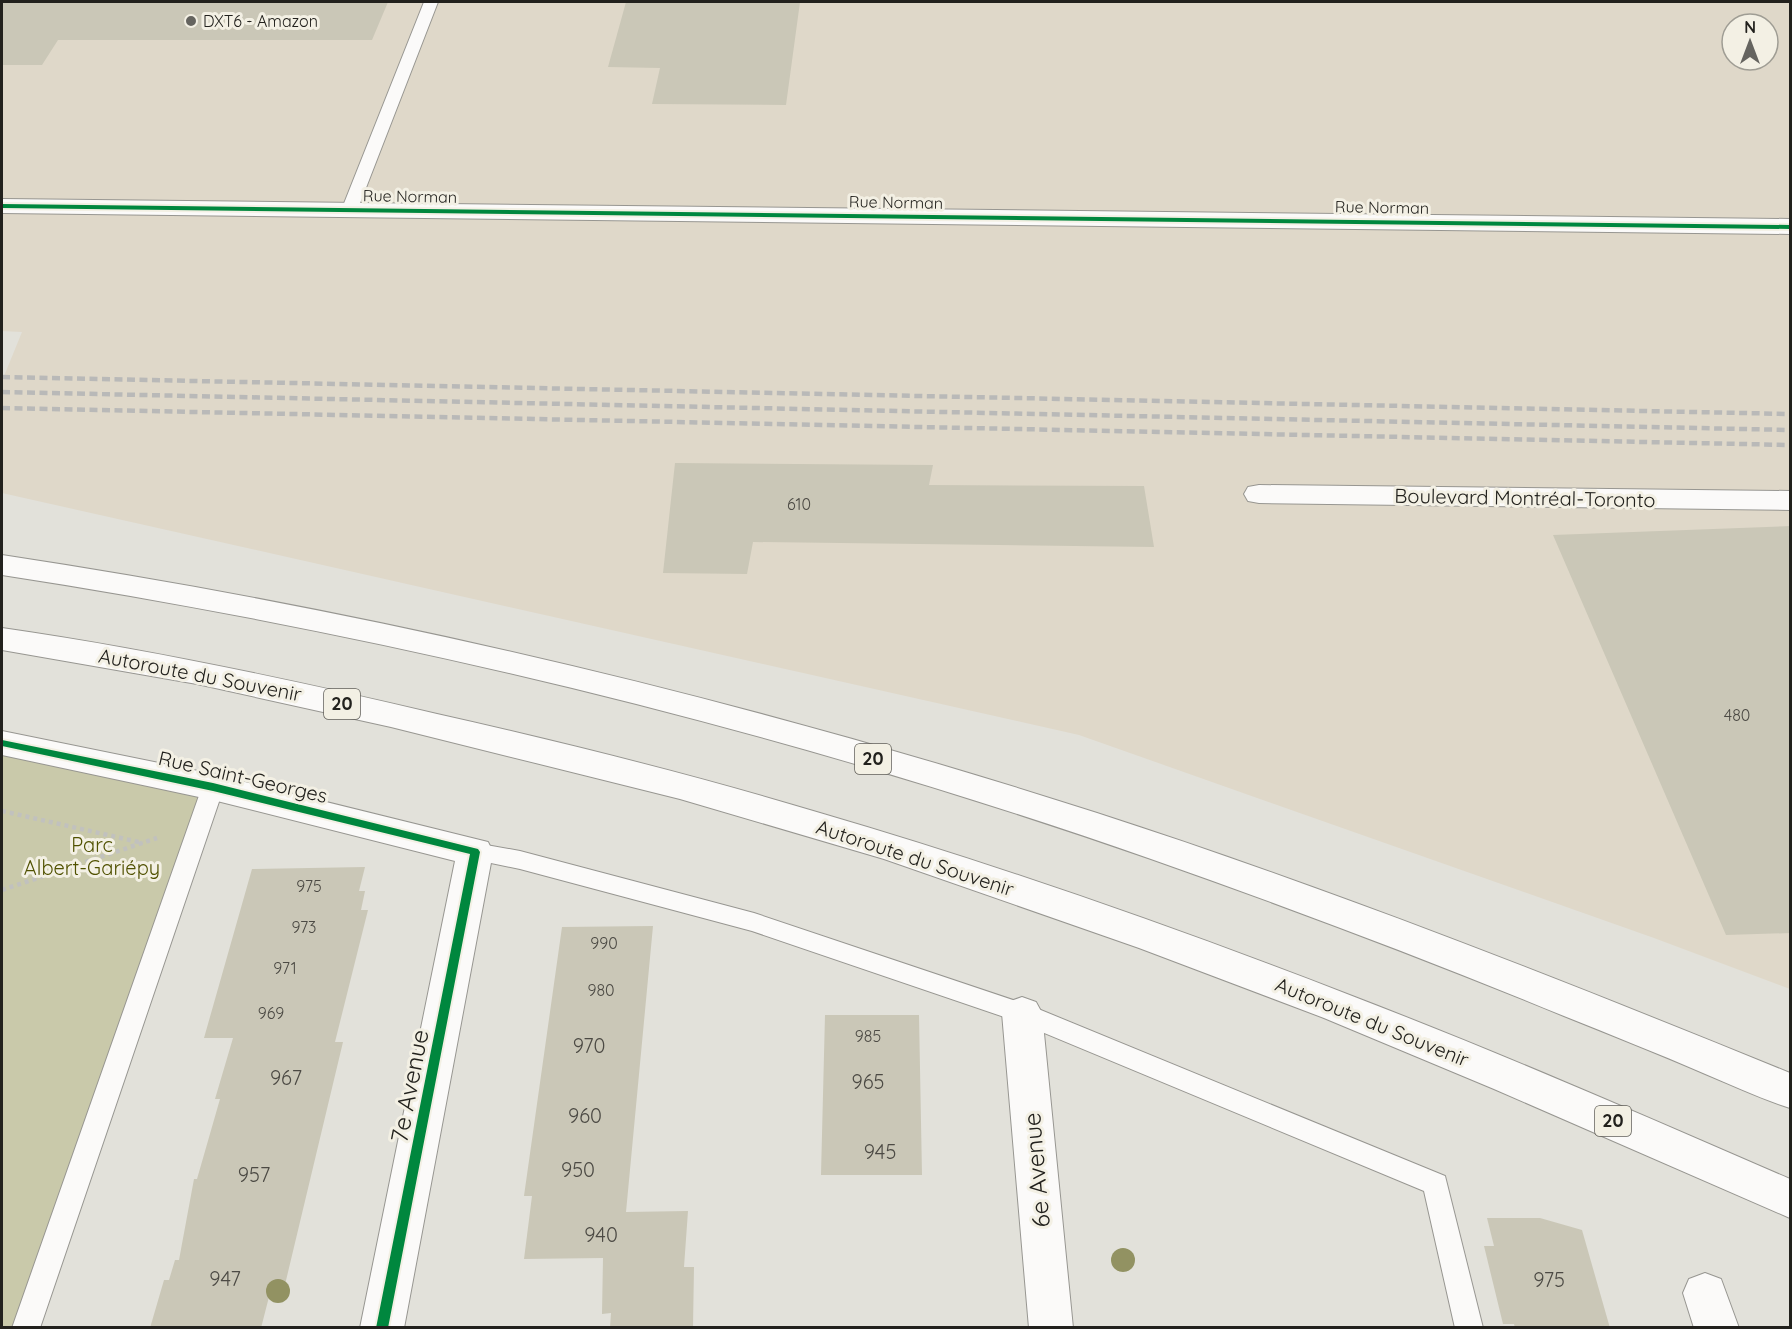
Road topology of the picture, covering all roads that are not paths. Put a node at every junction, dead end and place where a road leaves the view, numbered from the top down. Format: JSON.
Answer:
{"nodes":[{"id":1,"x":431,"y":2,"type":"edge"},
{"id":2,"x":2,"y":206,"type":"edge"},
{"id":3,"x":349,"y":211,"type":"junction"},
{"id":4,"x":1791,"y":227,"type":"edge"},
{"id":5,"x":1259,"y":494,"type":"dead end"},
{"id":6,"x":1791,"y":501,"type":"edge"},
{"id":7,"x":2,"y":565,"type":"edge"},
{"id":8,"x":2,"y":639,"type":"edge"},
{"id":9,"x":2,"y":743,"type":"edge"},
{"id":10,"x":213,"y":787,"type":"junction"},
{"id":11,"x":475,"y":852,"type":"junction"},
{"id":12,"x":1022,"y":1013,"type":"junction"},
{"id":13,"x":1715,"y":1060,"type":"junction"},
{"id":14,"x":1791,"y":1078,"type":"edge"},
{"id":15,"x":1791,"y":1091,"type":"edge"},
{"id":16,"x":1791,"y":1199,"type":"edge"},
{"id":17,"x":26,"y":1328,"type":"edge"},
{"id":18,"x":382,"y":1328,"type":"edge"},
{"id":19,"x":1051,"y":1328,"type":"edge"},
{"id":20,"x":1468,"y":1328,"type":"edge"}],
"edges":[{"from":1,"to":3,"type":"lane"},
{"from":2,"to":3,"type":"main road","name":"Rue Norman"},
{"from":3,"to":4,"type":"main road","name":"Rue Norman"},
{"from":5,"to":6,"type":"main road","name":"Boulevard Montréal-Toronto"},
{"from":7,"to":13,"type":"main road","number":"20"},
{"from":8,"to":16,"type":"main road","name":"Autoroute du Souvenir","number":"20"},
{"from":9,"to":10,"type":"main road","name":"Rue Saint-Georges"},
{"from":10,"to":11,"type":"main road","name":"Rue Saint-Georges"},
{"from":10,"to":17,"type":"lane"},
{"from":11,"to":12,"type":"lane"},
{"from":11,"to":18,"type":"main road","name":"7e Avenue"},
{"from":12,"to":19,"type":"main road","name":"6e Avenue"},
{"from":12,"to":20,"type":"lane"},
{"from":13,"to":14,"type":"main road"},
{"from":13,"to":15,"type":"main road","number":"20"}]}
